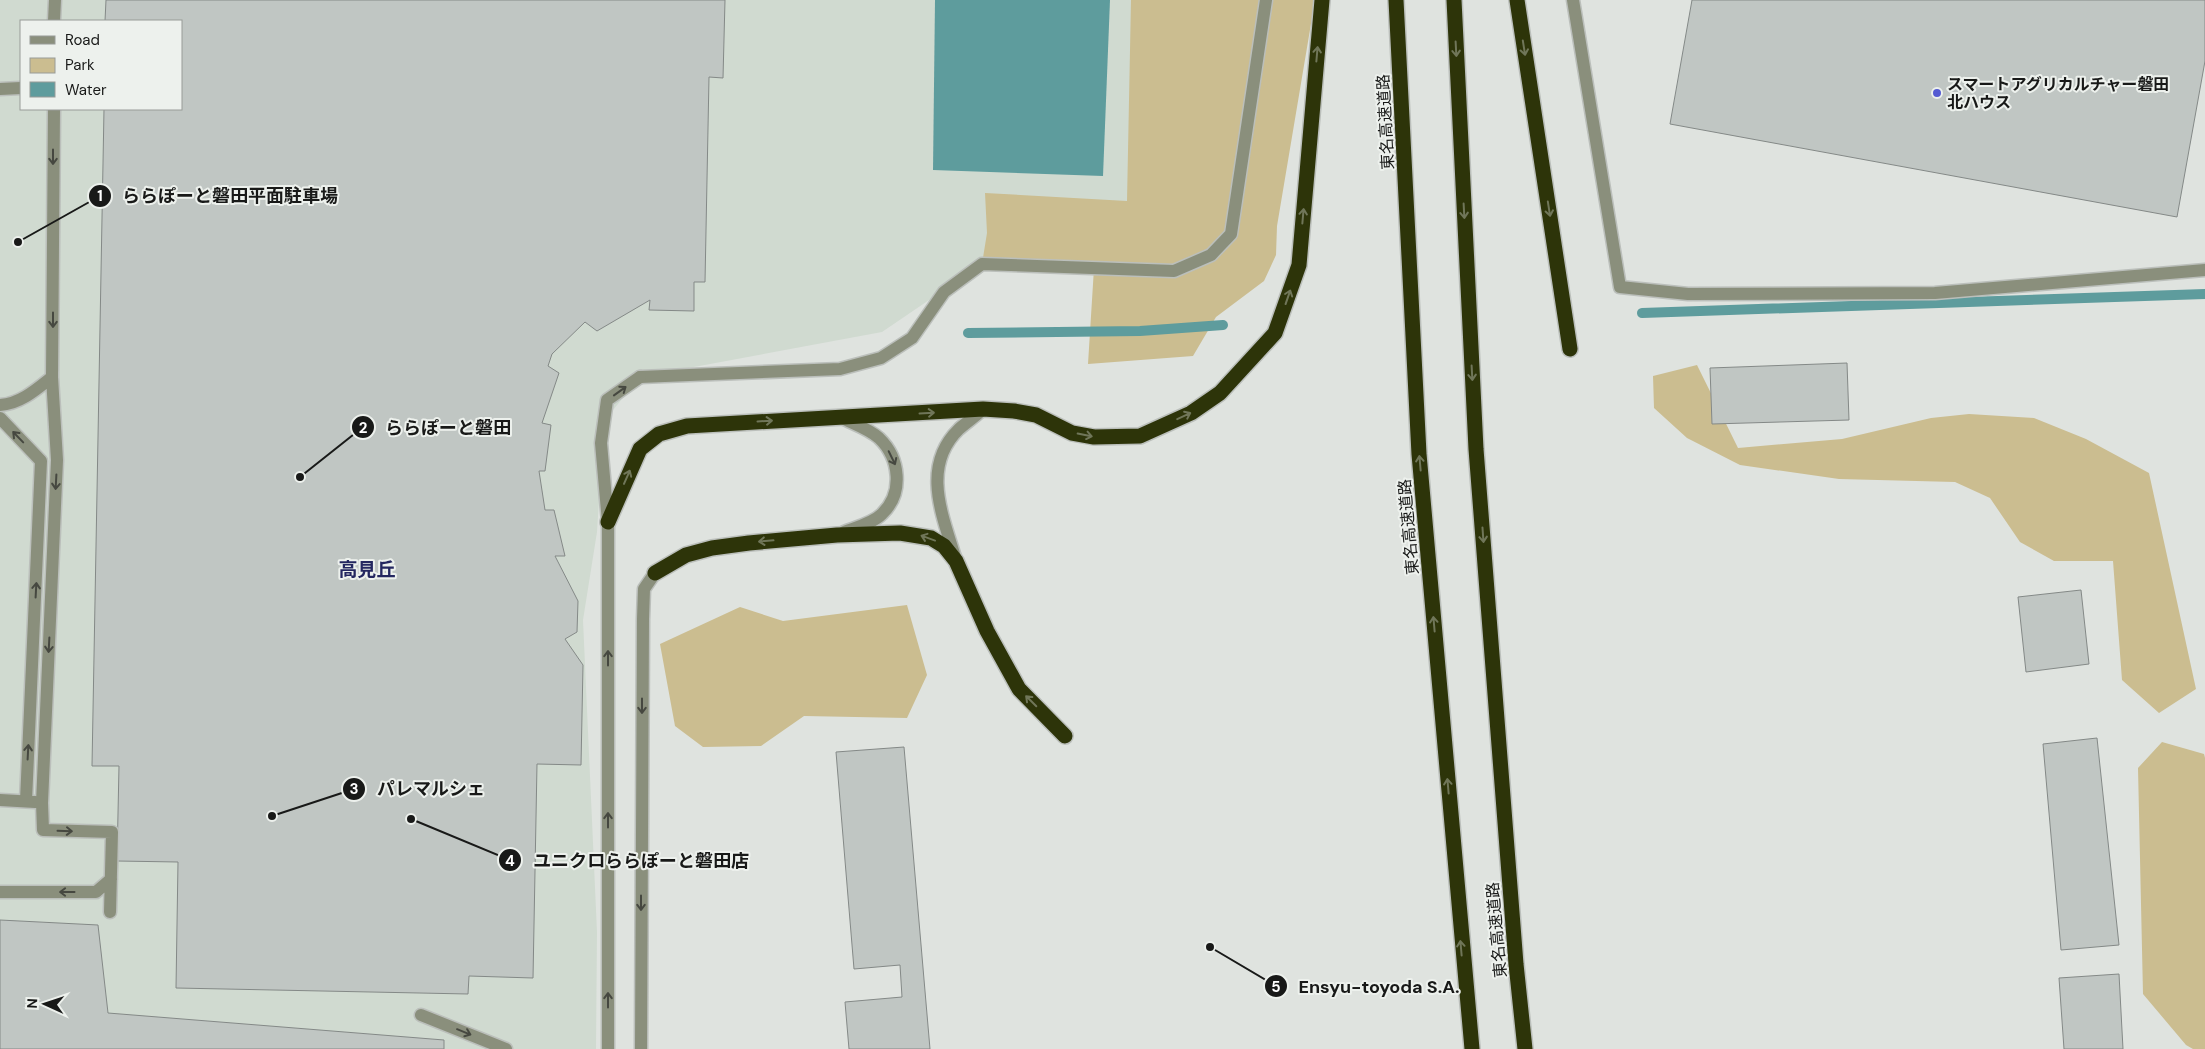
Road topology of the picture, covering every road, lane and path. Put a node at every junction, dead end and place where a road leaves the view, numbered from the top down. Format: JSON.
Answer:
{"nodes":[{"id":1,"x":54,"y":0,"type":"edge"},
{"id":2,"x":1266,"y":0,"type":"edge"},
{"id":3,"x":1322,"y":0,"type":"edge"},
{"id":4,"x":1396,"y":0,"type":"edge"},
{"id":5,"x":1454,"y":0,"type":"edge"},
{"id":6,"x":1517,"y":0,"type":"edge"},
{"id":7,"x":1573,"y":0,"type":"edge"},
{"id":8,"x":54,"y":20,"type":"edge"},
{"id":9,"x":20,"y":88,"type":"edge"},
{"id":10,"x":0,"y":89,"type":"edge"},
{"id":11,"x":54,"y":110,"type":"edge"},
{"id":12,"x":2205,"y":270,"type":"edge"},
{"id":13,"x":1570,"y":349,"type":"dead end"},
{"id":14,"x":52,"y":377,"type":"junction"},
{"id":15,"x":0,"y":405,"type":"edge"},
{"id":16,"x":983,"y":409,"type":"junction"},
{"id":17,"x":0,"y":418,"type":"edge"},
{"id":18,"x":842,"y":418,"type":"junction"},
{"id":19,"x":608,"y":522,"type":"junction"},
{"id":20,"x":837,"y":535,"type":"junction"},
{"id":21,"x":956,"y":562,"type":"junction"},
{"id":22,"x":655,"y":573,"type":"joint"},
{"id":23,"x":1065,"y":736,"type":"dead end"},
{"id":24,"x":0,"y":800,"type":"edge"},
{"id":25,"x":26,"y":801,"type":"junction"},
{"id":26,"x":42,"y":803,"type":"junction"},
{"id":27,"x":111,"y":879,"type":"junction"},
{"id":28,"x":0,"y":892,"type":"edge"},
{"id":29,"x":110,"y":912,"type":"dead end"},
{"id":30,"x":421,"y":1015,"type":"dead end"},
{"id":31,"x":506,"y":1049,"type":"edge"},
{"id":32,"x":608,"y":1049,"type":"edge"},
{"id":33,"x":641,"y":1049,"type":"edge"},
{"id":34,"x":1472,"y":1049,"type":"edge"},
{"id":35,"x":1525,"y":1049,"type":"edge"}],
"edges":[{"from":1,"to":8,"type":"street"},
{"from":19,"to":2,"type":"street","one_way":true},
{"from":16,"to":3,"type":"highway","one_way":true},
{"from":34,"to":4,"type":"highway","name":"東名高速道路","one_way":true},
{"from":5,"to":35,"type":"highway","name":"東名高速道路","one_way":true},
{"from":6,"to":13,"type":"highway","one_way":true},
{"from":7,"to":12,"type":"street"},
{"from":9,"to":10,"type":"street"},
{"from":11,"to":14,"type":"street","one_way":true},
{"from":14,"to":15,"type":"street"},
{"from":14,"to":26,"type":"street","one_way":true},
{"from":18,"to":16,"type":"highway","one_way":true},
{"from":16,"to":21,"type":"street"},
{"from":25,"to":17,"type":"street","one_way":true},
{"from":19,"to":18,"type":"highway","one_way":true},
{"from":18,"to":20,"type":"street","one_way":true},
{"from":32,"to":19,"type":"street","one_way":true},
{"from":21,"to":20,"type":"highway","one_way":true},
{"from":20,"to":22,"type":"highway","one_way":true},
{"from":23,"to":21,"type":"highway","one_way":true},
{"from":22,"to":33,"type":"street","one_way":true},
{"from":24,"to":25,"type":"street"},
{"from":25,"to":26,"type":"street"},
{"from":26,"to":27,"type":"street","one_way":true},
{"from":27,"to":28,"type":"street","one_way":true},
{"from":27,"to":29,"type":"street"},
{"from":30,"to":31,"type":"street","one_way":true}]}
